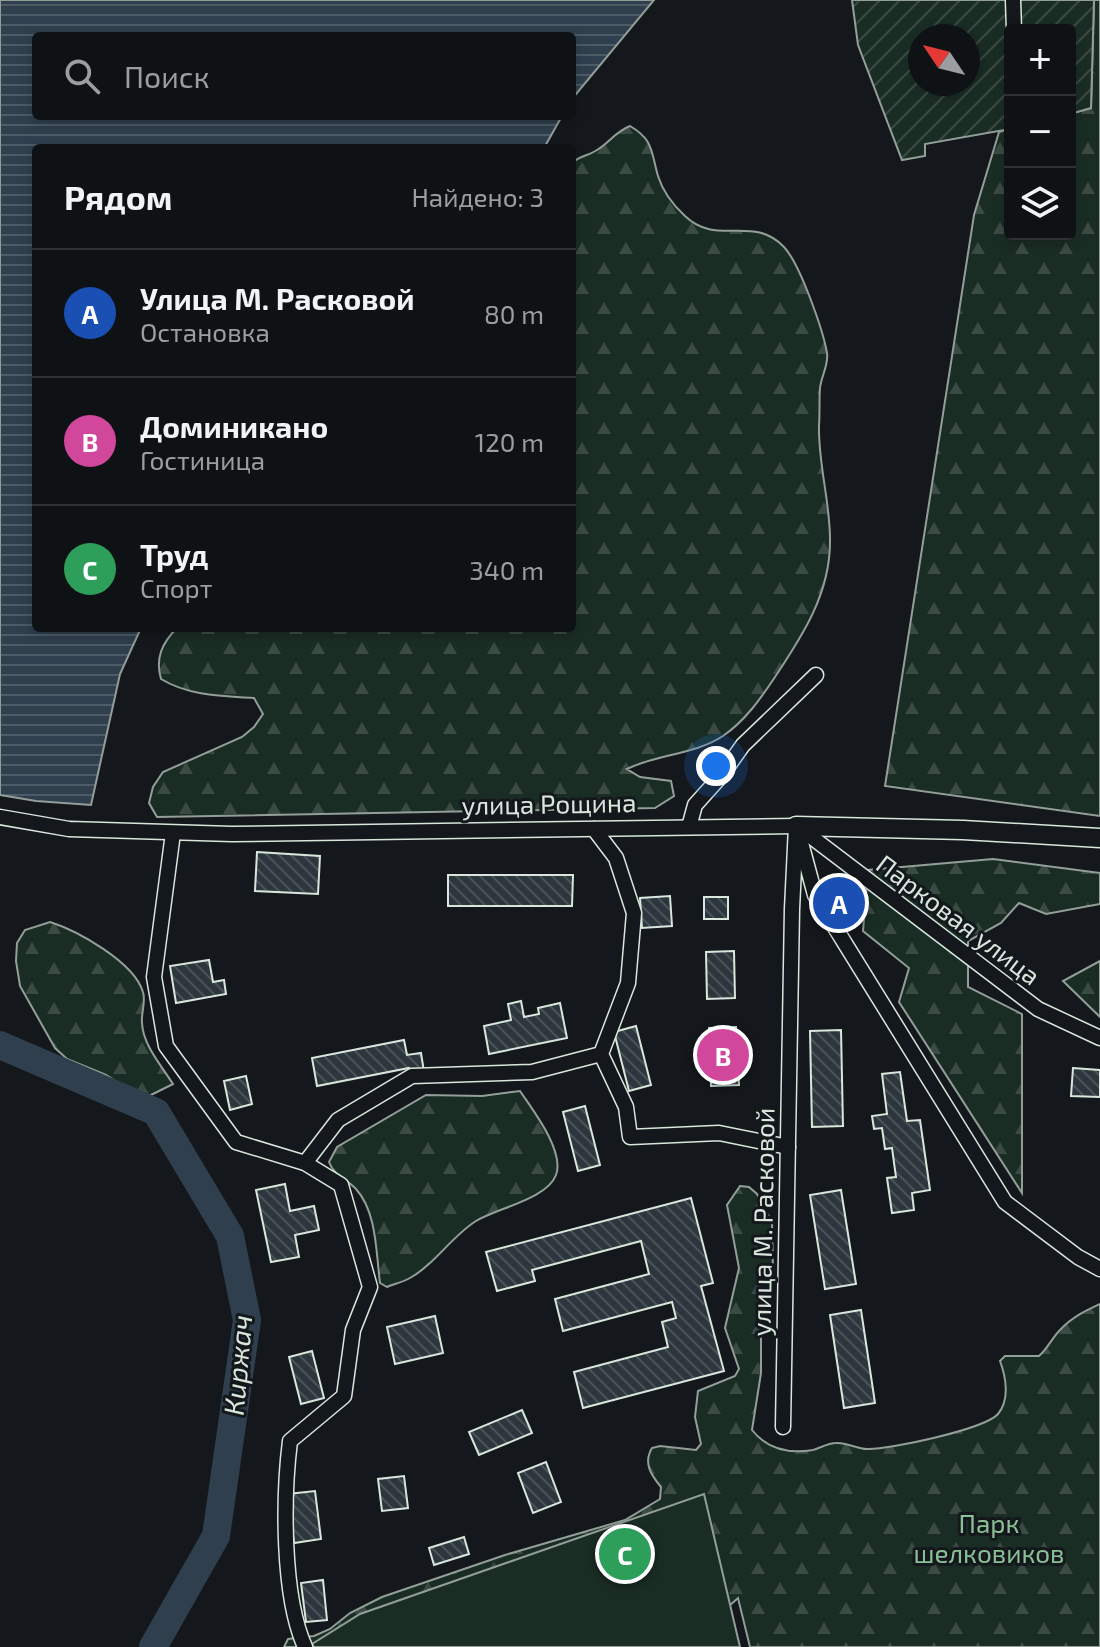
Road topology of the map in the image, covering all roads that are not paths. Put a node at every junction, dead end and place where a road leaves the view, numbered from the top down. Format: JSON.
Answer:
{"nodes":[{"id":1,"x":1013,"y":0,"type":"edge"},
{"id":2,"x":1014,"y":24,"type":"edge"},
{"id":3,"x":816,"y":675,"type":"dead end"},
{"id":4,"x":0,"y":817,"type":"edge"},
{"id":5,"x":796,"y":826,"type":"junction"},
{"id":6,"x":689,"y":827,"type":"junction"},
{"id":7,"x":594,"y":829,"type":"junction"},
{"id":8,"x":173,"y":833,"type":"junction"},
{"id":9,"x":1100,"y":838,"type":"edge"},
{"id":10,"x":815,"y":895,"type":"junction"},
{"id":11,"x":792,"y":909,"type":"junction"},
{"id":12,"x":1100,"y":1038,"type":"edge"},
{"id":13,"x":601,"y":1054,"type":"junction"},
{"id":14,"x":788,"y":1147,"type":"junction"},
{"id":15,"x":305,"y":1163,"type":"junction"},
{"id":16,"x":1100,"y":1269,"type":"edge"},
{"id":17,"x":783,"y":1427,"type":"dead end"},
{"id":18,"x":302,"y":1641,"type":"edge"}],
"edges":[{"from":1,"to":2,"type":"street"},
{"from":3,"to":6,"type":"street"},
{"from":4,"to":8,"type":"street","name":"улица Рощина"},
{"from":5,"to":6,"type":"street","name":"улица Рощина"},
{"from":5,"to":9,"type":"street","name":"улица Рощина"},
{"from":5,"to":10,"type":"street"},
{"from":5,"to":11,"type":"street","name":"улица М. Расковой"},
{"from":5,"to":12,"type":"street","name":"Парковая улица"},
{"from":6,"to":7,"type":"street","name":"улица Рощина"},
{"from":7,"to":8,"type":"street","name":"улица Рощина"},
{"from":7,"to":13,"type":"street"},
{"from":8,"to":15,"type":"street"},
{"from":10,"to":11,"type":"street"},
{"from":10,"to":16,"type":"street"},
{"from":11,"to":14,"type":"street","name":"улица М. Расковой"},
{"from":13,"to":14,"type":"street"},
{"from":13,"to":15,"type":"street"},
{"from":14,"to":17,"type":"street","name":"улица М. Расковой"},
{"from":15,"to":18,"type":"street"}]}
